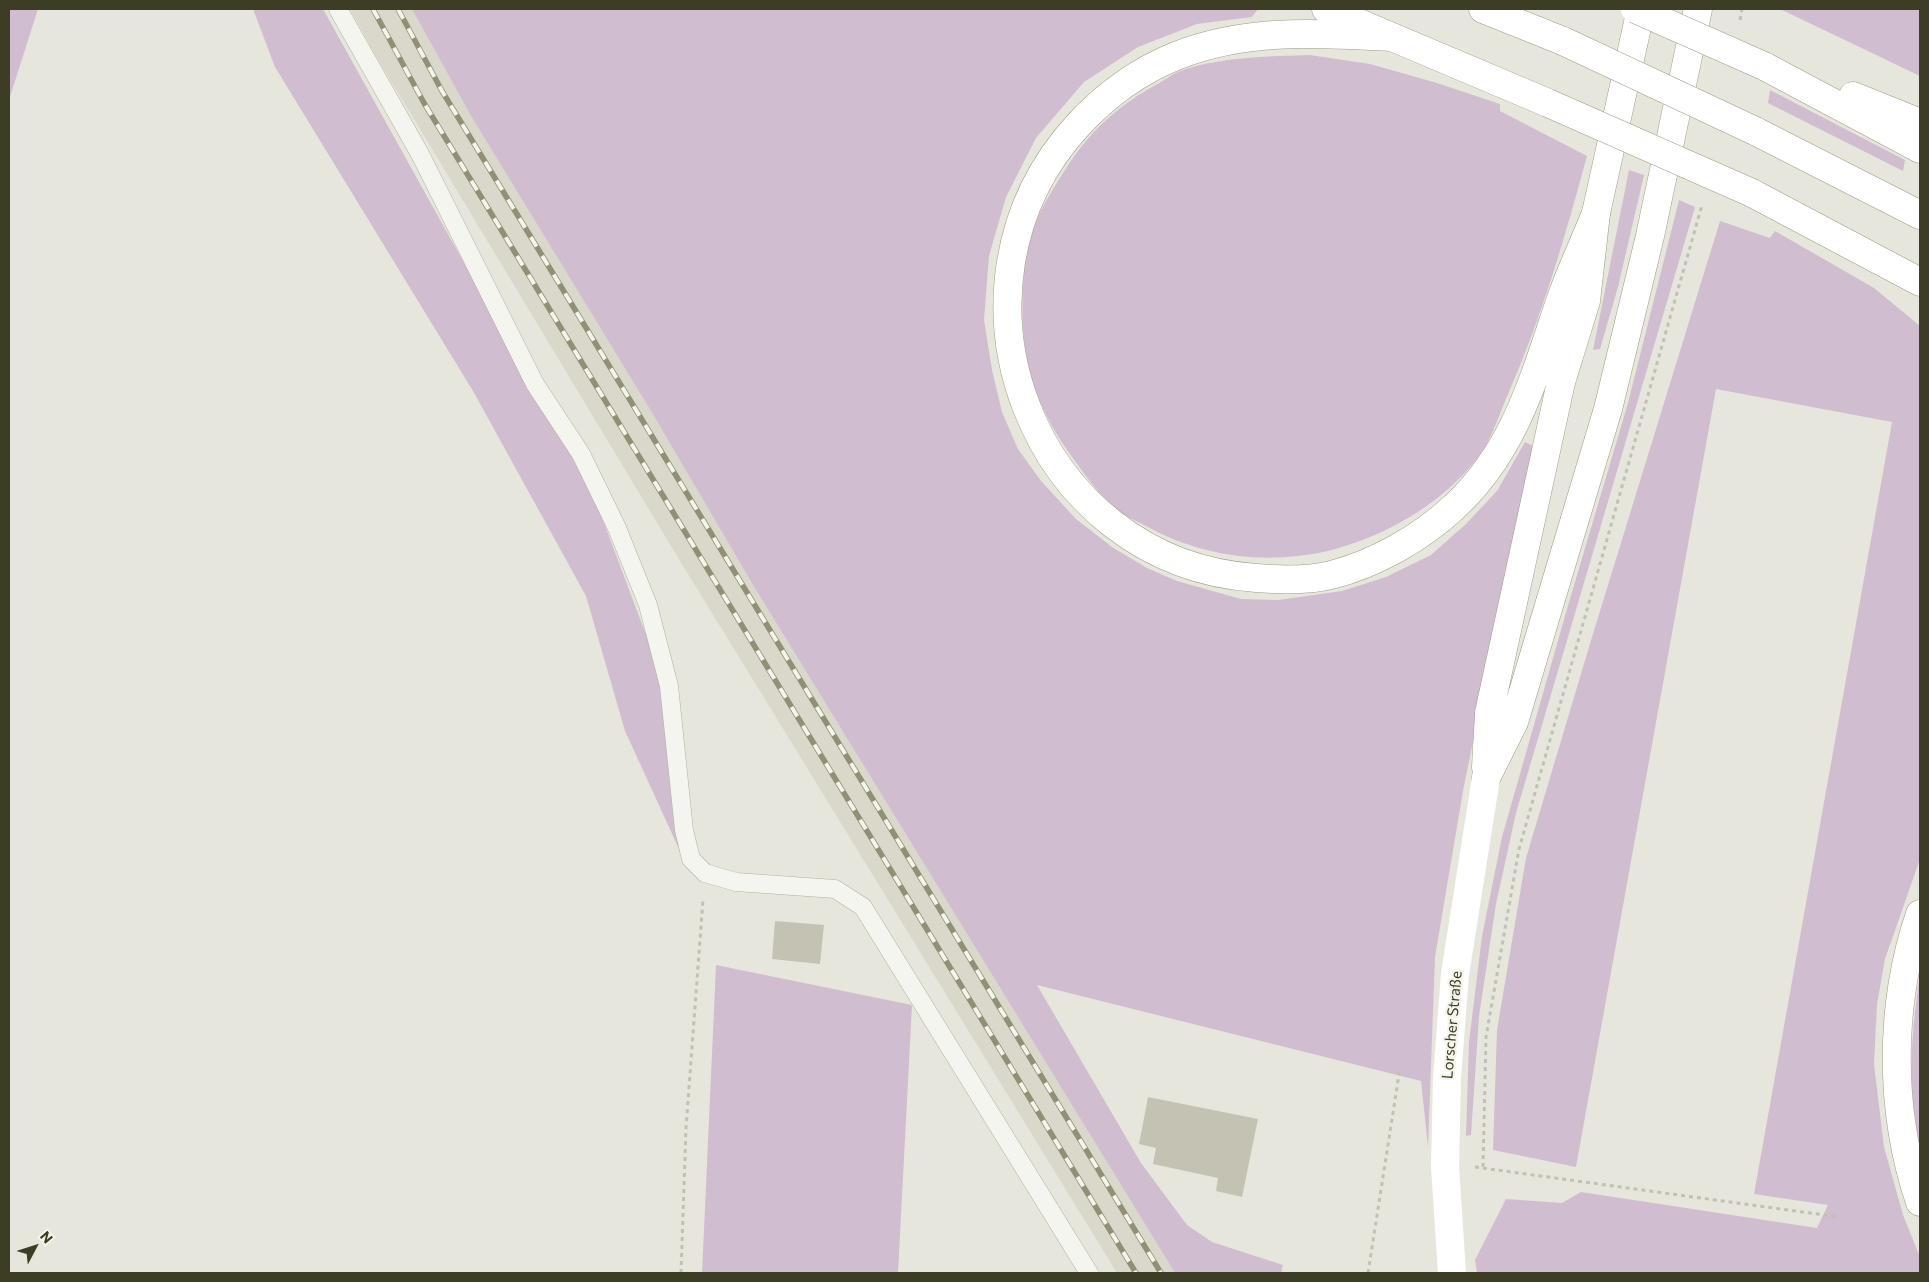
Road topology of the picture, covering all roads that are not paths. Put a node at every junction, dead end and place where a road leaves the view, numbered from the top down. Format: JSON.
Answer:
{"nodes":[{"id":1,"x":338,"y":9,"type":"edge"},
{"id":2,"x":1326,"y":9,"type":"edge"},
{"id":3,"x":1483,"y":9,"type":"edge"},
{"id":4,"x":1635,"y":9,"type":"edge"},
{"id":5,"x":1641,"y":9,"type":"edge"},
{"id":6,"x":1698,"y":9,"type":"edge"},
{"id":7,"x":1390,"y":37,"type":"junction"},
{"id":8,"x":1764,"y":66,"type":"junction"},
{"id":9,"x":1920,"y":123,"type":"edge"},
{"id":10,"x":1920,"y":149,"type":"edge"},
{"id":11,"x":1596,"y":213,"type":"junction"},
{"id":12,"x":1920,"y":215,"type":"edge"},
{"id":13,"x":1919,"y":282,"type":"edge"},
{"id":14,"x":1486,"y":778,"type":"junction"},
{"id":15,"x":1920,"y":914,"type":"edge"},
{"id":16,"x":1920,"y":1202,"type":"edge"},
{"id":17,"x":1089,"y":1273,"type":"edge"},
{"id":18,"x":1452,"y":1273,"type":"edge"}],
"edges":[{"from":1,"to":17,"type":"lane"},
{"from":2,"to":7,"type":"main road"},
{"from":3,"to":12,"type":"main road","bridge":true},
{"from":4,"to":8,"type":"main road","bridge":true},
{"from":5,"to":11,"type":"main road"},
{"from":6,"to":14,"type":"main road"},
{"from":7,"to":11,"type":"main road"},
{"from":7,"to":13,"type":"main road","bridge":true},
{"from":8,"to":9,"type":"main road"},
{"from":8,"to":10,"type":"main road"},
{"from":11,"to":14,"type":"main road"},
{"from":14,"to":18,"type":"main road","name":"Lorscher Straße"},
{"from":15,"to":16,"type":"main road"}]}
